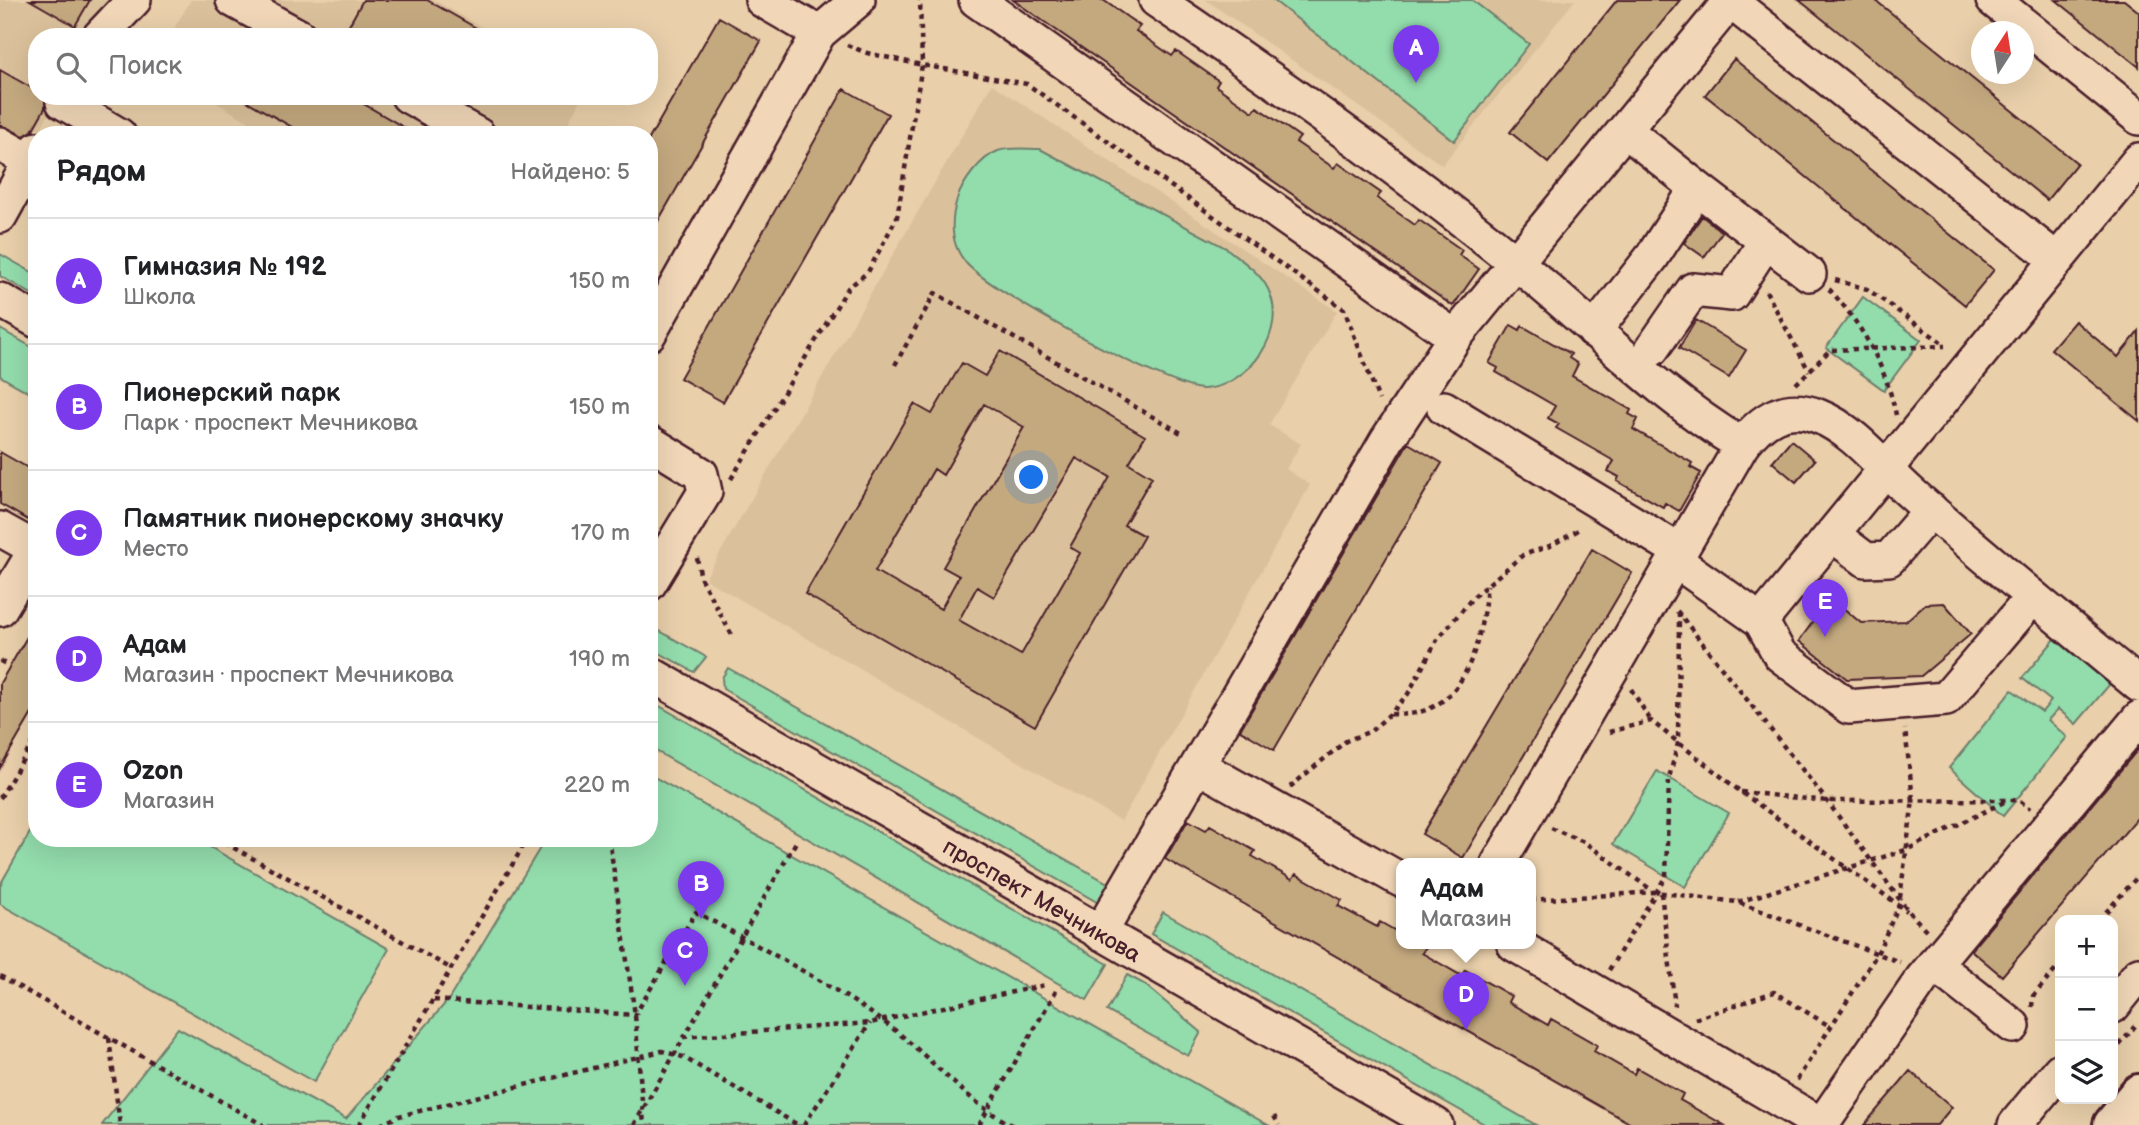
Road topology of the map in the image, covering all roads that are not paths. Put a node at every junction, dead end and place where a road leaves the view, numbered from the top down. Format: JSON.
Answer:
{"nodes":[{"id":1,"x":134,"y":0,"type":"edge"},
{"id":2,"x":233,"y":0,"type":"edge"},
{"id":3,"x":762,"y":0,"type":"edge"},
{"id":4,"x":858,"y":0,"type":"edge"},
{"id":5,"x":976,"y":0,"type":"edge"},
{"id":6,"x":1156,"y":0,"type":"edge"},
{"id":7,"x":1993,"y":0,"type":"edge"},
{"id":8,"x":1731,"y":1,"type":"edge"},
{"id":9,"x":108,"y":28,"type":"edge"},
{"id":10,"x":284,"y":28,"type":"edge"},
{"id":11,"x":819,"y":33,"type":"junction"},
{"id":12,"x":61,"y":105,"type":"edge"},
{"id":13,"x":73,"y":105,"type":"edge"},
{"id":14,"x":424,"y":105,"type":"edge"},
{"id":15,"x":2139,"y":118,"type":"edge"},
{"id":16,"x":49,"y":126,"type":"edge"},
{"id":17,"x":105,"y":126,"type":"edge"},
{"id":18,"x":462,"y":126,"type":"edge"},
{"id":19,"x":1625,"y":130,"type":"junction"},
{"id":20,"x":0,"y":144,"type":"edge"},
{"id":21,"x":28,"y":147,"type":"edge"},
{"id":22,"x":2139,"y":160,"type":"edge"},
{"id":23,"x":28,"y":165,"type":"edge"},
{"id":24,"x":1697,"y":188,"type":"junction"},
{"id":25,"x":0,"y":216,"type":"edge"},
{"id":26,"x":1758,"y":252,"type":"junction"},
{"id":27,"x":1652,"y":257,"type":"junction"},
{"id":28,"x":2057,"y":260,"type":"junction"},
{"id":29,"x":1516,"y":263,"type":"junction"},
{"id":30,"x":1811,"y":274,"type":"road end"},
{"id":31,"x":1693,"y":290,"type":"junction"},
{"id":32,"x":0,"y":300,"type":"edge"},
{"id":33,"x":28,"y":316,"type":"edge"},
{"id":34,"x":658,"y":318,"type":"edge"},
{"id":35,"x":1594,"y":331,"type":"junction"},
{"id":36,"x":1455,"y":337,"type":"junction"},
{"id":37,"x":1652,"y":349,"type":"dead end"},
{"id":38,"x":1444,"y":408,"type":"dead end"},
{"id":39,"x":1742,"y":445,"type":"junction"},
{"id":40,"x":658,"y":448,"type":"edge"},
{"id":41,"x":1895,"y":460,"type":"junction"},
{"id":42,"x":1931,"y":510,"type":"junction"},
{"id":43,"x":0,"y":529,"type":"edge"},
{"id":44,"x":1833,"y":535,"type":"junction"},
{"id":45,"x":28,"y":545,"type":"edge"},
{"id":46,"x":28,"y":562,"type":"edge"},
{"id":47,"x":658,"y":569,"type":"edge"},
{"id":48,"x":1674,"y":578,"type":"junction"},
{"id":49,"x":2033,"y":597,"type":"junction"},
{"id":50,"x":0,"y":609,"type":"edge"},
{"id":51,"x":1762,"y":621,"type":"junction"},
{"id":52,"x":658,"y":678,"type":"edge"},
{"id":53,"x":2139,"y":685,"type":"edge"},
{"id":54,"x":2139,"y":718,"type":"edge"},
{"id":55,"x":1200,"y":767,"type":"junction"},
{"id":56,"x":1501,"y":858,"type":"edge"},
{"id":57,"x":1396,"y":877,"type":"edge"},
{"id":58,"x":1100,"y":933,"type":"junction"},
{"id":59,"x":1522,"y":949,"type":"edge"},
{"id":60,"x":1934,"y":964,"type":"junction"},
{"id":61,"x":2139,"y":974,"type":"edge"},
{"id":62,"x":2118,"y":1000,"type":"edge"},
{"id":63,"x":2013,"y":1026,"type":"dead end"},
{"id":64,"x":2055,"y":1076,"type":"edge"},
{"id":65,"x":2139,"y":1094,"type":"edge"},
{"id":66,"x":1823,"y":1124,"type":"edge"},
{"id":67,"x":1436,"y":1125,"type":"edge"},
{"id":68,"x":2015,"y":1125,"type":"edge"},
{"id":69,"x":2113,"y":1125,"type":"edge"}],
"edges":[{"from":1,"to":9,"type":"street"},
{"from":2,"to":10,"type":"street"},
{"from":3,"to":11,"type":"street"},
{"from":4,"to":11,"type":"street"},
{"from":5,"to":36,"type":"street"},
{"from":6,"to":29,"type":"street"},
{"from":7,"to":15,"type":"street"},
{"from":8,"to":19,"type":"street"},
{"from":8,"to":28,"type":"street"},
{"from":11,"to":34,"type":"street"},
{"from":12,"to":16,"type":"street"},
{"from":13,"to":17,"type":"street"},
{"from":14,"to":18,"type":"street"},
{"from":19,"to":24,"type":"street"},
{"from":19,"to":29,"type":"street"},
{"from":20,"to":21,"type":"street"},
{"from":22,"to":28,"type":"street"},
{"from":23,"to":25,"type":"street"},
{"from":24,"to":26,"type":"street"},
{"from":24,"to":27,"type":"street"},
{"from":26,"to":30,"type":"street"},
{"from":26,"to":31,"type":"street"},
{"from":27,"to":31,"type":"street"},
{"from":27,"to":35,"type":"street"},
{"from":28,"to":41,"type":"street"},
{"from":29,"to":35,"type":"street"},
{"from":29,"to":36,"type":"street"},
{"from":31,"to":37,"type":"street"},
{"from":32,"to":33,"type":"street"},
{"from":35,"to":39,"type":"street"},
{"from":36,"to":55,"type":"street"},
{"from":38,"to":48,"type":"street"},
{"from":39,"to":41,"type":"street"},
{"from":39,"to":48,"type":"street"},
{"from":40,"to":47,"type":"street"},
{"from":41,"to":42,"type":"street"},
{"from":41,"to":44,"type":"street"},
{"from":42,"to":44,"type":"street"},
{"from":42,"to":49,"type":"street"},
{"from":43,"to":45,"type":"street"},
{"from":44,"to":51,"type":"street"},
{"from":46,"to":50,"type":"street"},
{"from":48,"to":51,"type":"street"},
{"from":48,"to":56,"type":"street"},
{"from":49,"to":51,"type":"street"},
{"from":49,"to":53,"type":"street"},
{"from":52,"to":58,"type":"street","name":"проспект Мечникова"},
{"from":54,"to":60,"type":"street"},
{"from":55,"to":57,"type":"street"},
{"from":55,"to":58,"type":"street"},
{"from":58,"to":67,"type":"street","name":"проспект Мечникова"},
{"from":59,"to":66,"type":"street"},
{"from":60,"to":63,"type":"street"},
{"from":60,"to":66,"type":"street"},
{"from":61,"to":62,"type":"street"},
{"from":64,"to":68,"type":"street"},
{"from":65,"to":69,"type":"main road"}]}
